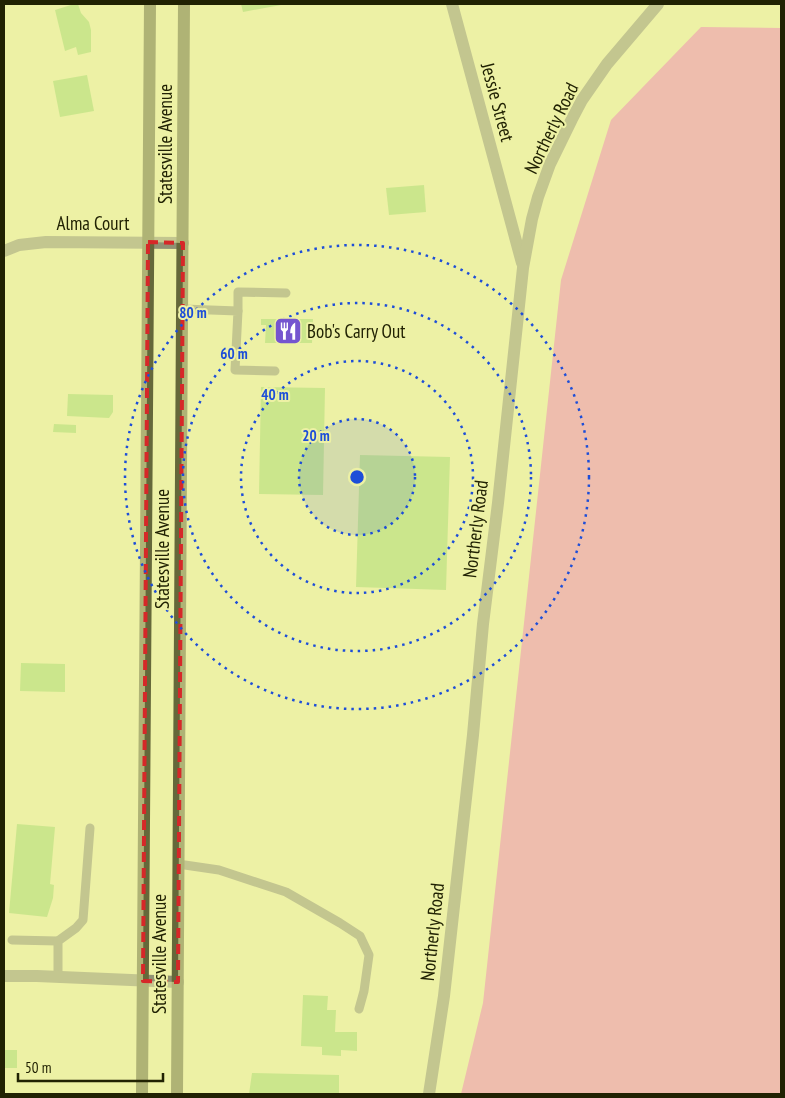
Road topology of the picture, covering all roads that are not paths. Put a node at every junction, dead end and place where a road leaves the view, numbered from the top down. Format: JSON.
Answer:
{"nodes":[{"id":1,"x":150,"y":4,"type":"edge"},
{"id":2,"x":184,"y":4,"type":"edge"},
{"id":3,"x":452,"y":4,"type":"edge"},
{"id":4,"x":658,"y":4,"type":"edge"},
{"id":5,"x":148,"y":242,"type":"junction"},
{"id":6,"x":183,"y":243,"type":"junction"},
{"id":7,"x":4,"y":251,"type":"edge"},
{"id":8,"x":523,"y":268,"type":"junction"},
{"id":9,"x":286,"y":293,"type":"dead end"},
{"id":10,"x":183,"y":309,"type":"junction"},
{"id":11,"x":238,"y":310,"type":"junction"},
{"id":12,"x":275,"y":371,"type":"dead end"},
{"id":13,"x":90,"y":828,"type":"dead end"},
{"id":14,"x":178,"y":864,"type":"junction"},
{"id":15,"x":12,"y":940,"type":"dead end"},
{"id":16,"x":58,"y":940,"type":"junction"},
{"id":17,"x":4,"y":976,"type":"edge"},
{"id":18,"x":58,"y":977,"type":"junction"},
{"id":19,"x":143,"y":981,"type":"junction"},
{"id":20,"x":178,"y":982,"type":"junction"},
{"id":21,"x":358,"y":1009,"type":"dead end"},
{"id":22,"x":142,"y":1094,"type":"edge"},
{"id":23,"x":177,"y":1094,"type":"edge"},
{"id":24,"x":429,"y":1094,"type":"edge"}],
"edges":[{"from":1,"to":5,"type":"main road","name":"Statesville Avenue"},
{"from":2,"to":6,"type":"main road","name":"Statesville Avenue"},
{"from":3,"to":8,"type":"street","name":"Jessie Street"},
{"from":4,"to":8,"type":"street","name":"Northerly Road"},
{"from":5,"to":6,"type":"street","name":"Alma Court"},
{"from":5,"to":7,"type":"street","name":"Alma Court"},
{"from":5,"to":19,"type":"main road","name":"Statesville Avenue"},
{"from":6,"to":10,"type":"main road","name":"Statesville Avenue"},
{"from":8,"to":24,"type":"street","name":"Northerly Road"},
{"from":9,"to":11,"type":"lane"},
{"from":10,"to":11,"type":"lane"},
{"from":10,"to":14,"type":"main road","name":"Statesville Avenue"},
{"from":11,"to":12,"type":"lane"},
{"from":13,"to":16,"type":"lane"},
{"from":14,"to":20,"type":"main road","name":"Statesville Avenue"},
{"from":14,"to":21,"type":"lane"},
{"from":15,"to":16,"type":"lane"},
{"from":16,"to":18,"type":"lane"},
{"from":17,"to":18,"type":"street"},
{"from":18,"to":19,"type":"street"},
{"from":19,"to":20,"type":"street"},
{"from":19,"to":22,"type":"main road","name":"Statesville Avenue"},
{"from":20,"to":23,"type":"main road","name":"Statesville Avenue"}]}
